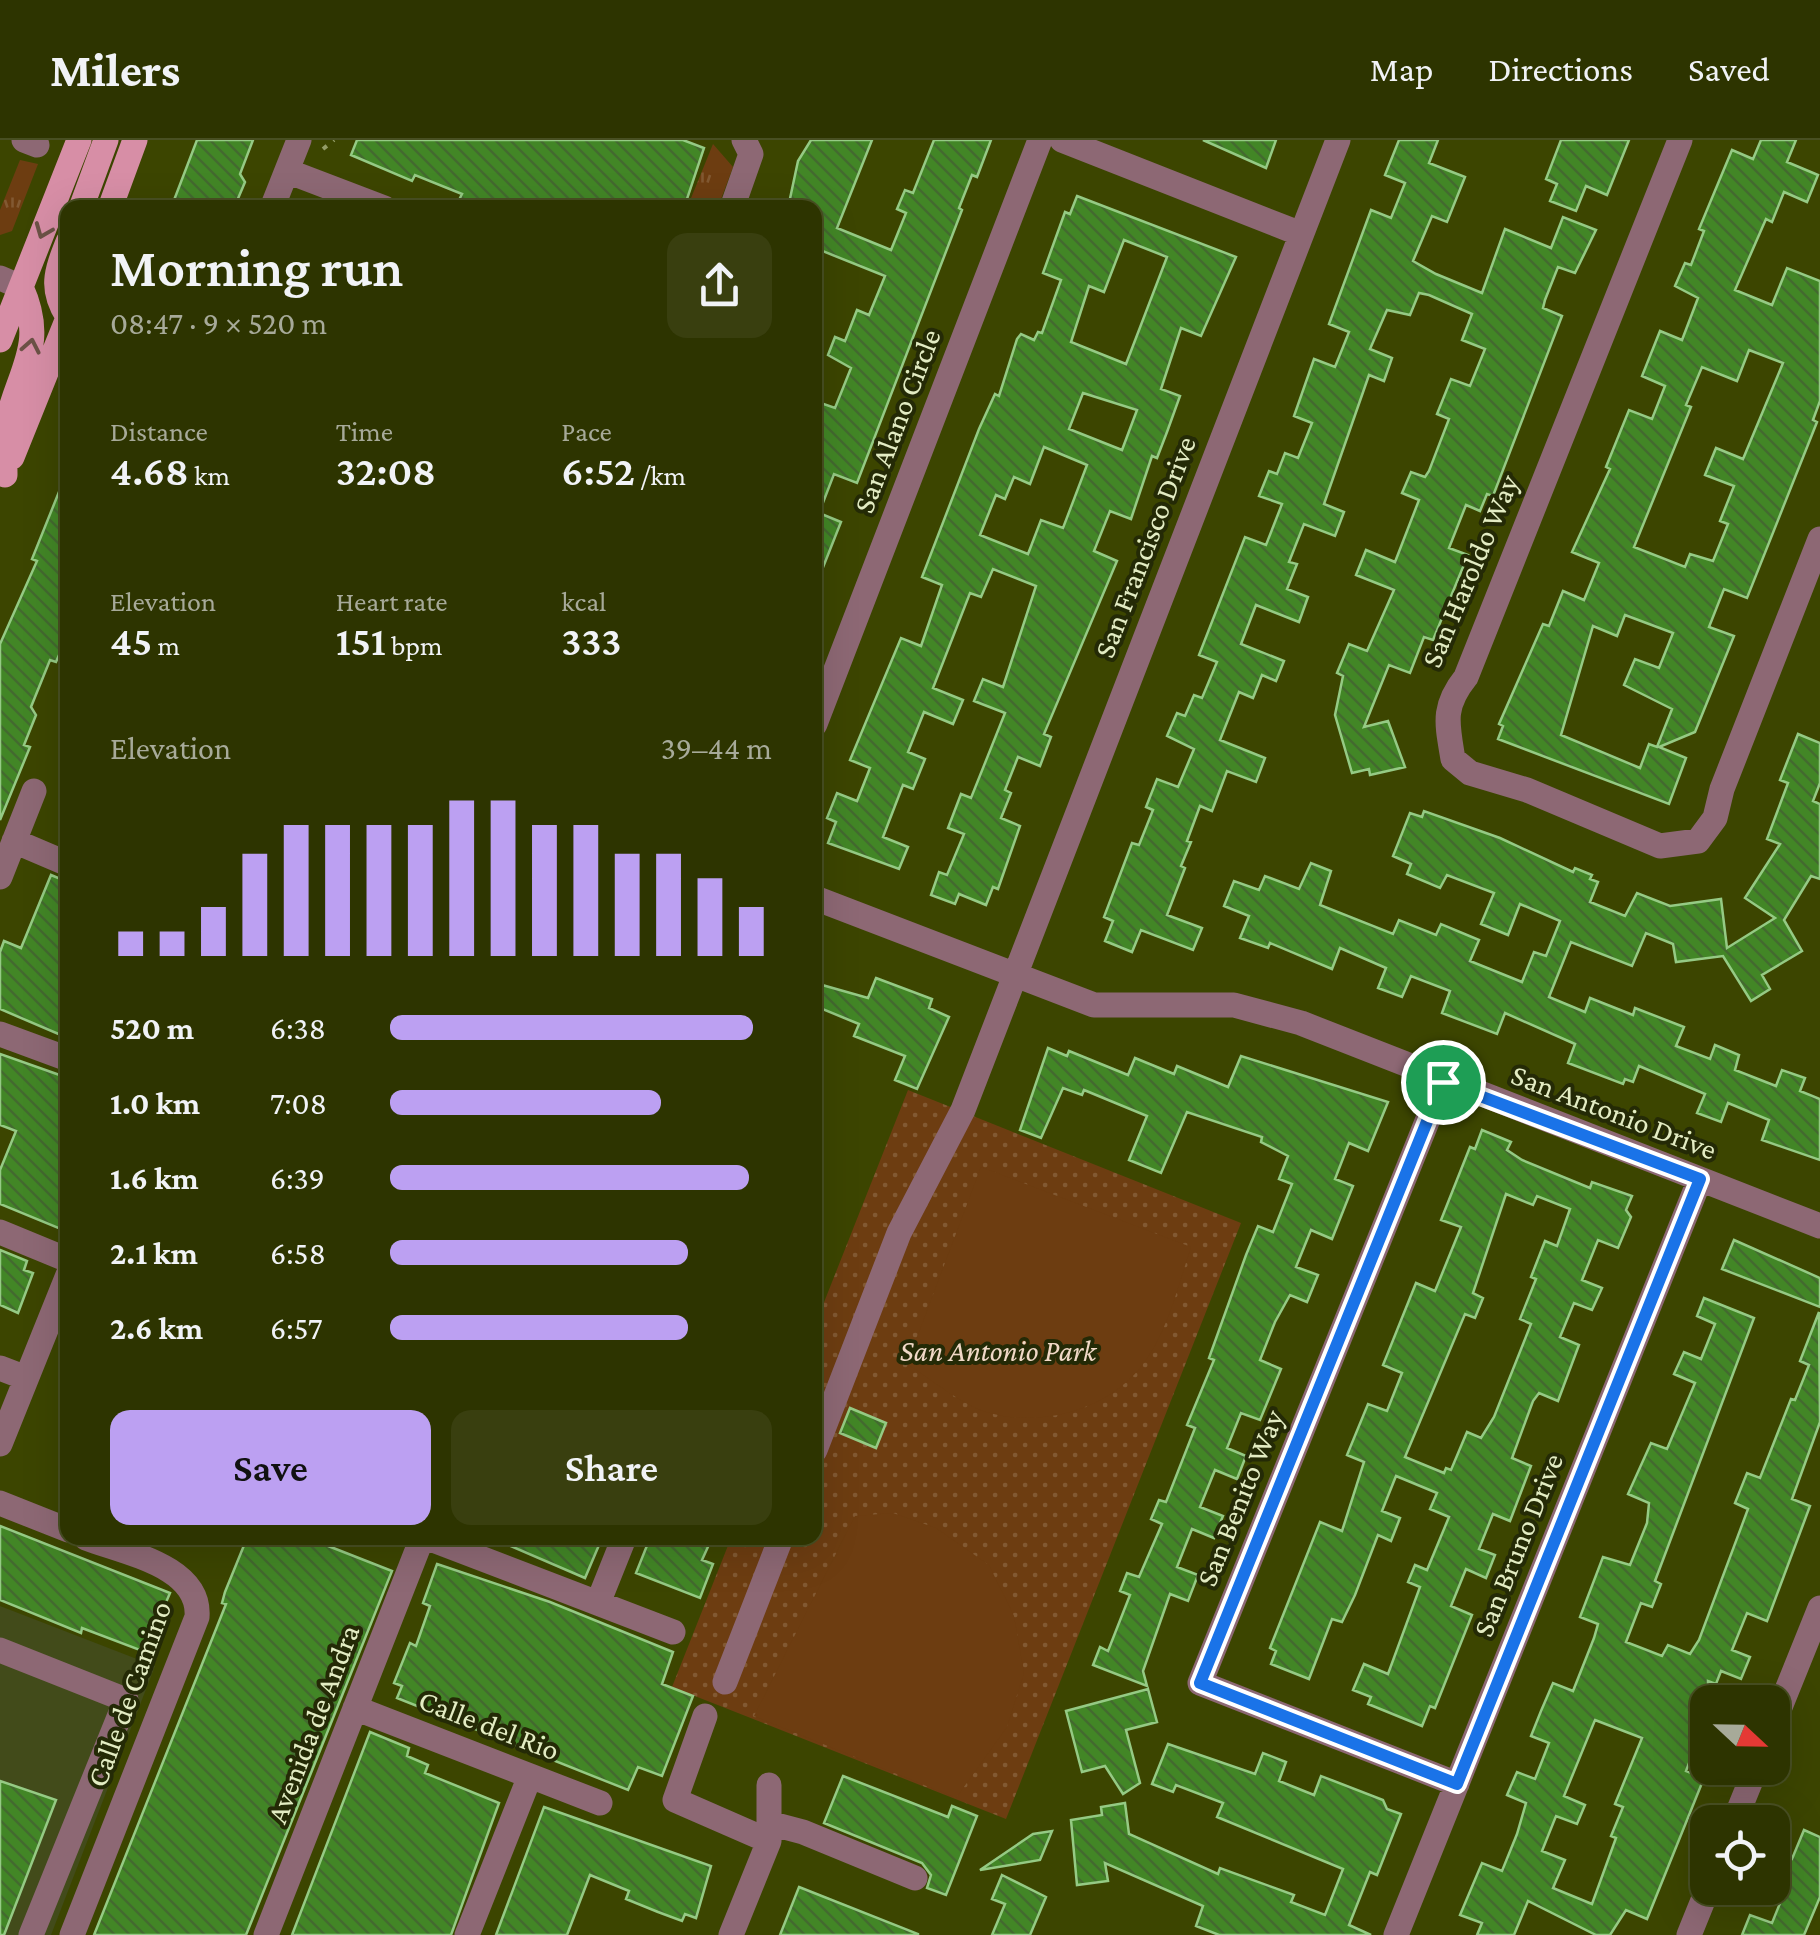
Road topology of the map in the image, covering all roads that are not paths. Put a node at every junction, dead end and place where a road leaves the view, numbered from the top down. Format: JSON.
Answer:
{"nodes":[{"id":1,"x":79,"y":140,"type":"edge"},
{"id":2,"x":106,"y":140,"type":"edge"},
{"id":3,"x":135,"y":140,"type":"edge"},
{"id":4,"x":744,"y":140,"type":"edge"},
{"id":5,"x":1040,"y":140,"type":"edge"},
{"id":6,"x":1062,"y":140,"type":"edge"},
{"id":7,"x":1338,"y":140,"type":"edge"},
{"id":8,"x":1680,"y":140,"type":"edge"},
{"id":9,"x":311,"y":144,"type":"edge"},
{"id":10,"x":287,"y":171,"type":"junction"},
{"id":11,"x":84,"y":200,"type":"edge"},
{"id":12,"x":113,"y":200,"type":"edge"},
{"id":13,"x":275,"y":200,"type":"edge"},
{"id":14,"x":363,"y":200,"type":"edge"},
{"id":15,"x":735,"y":200,"type":"edge"},
{"id":16,"x":1301,"y":234,"type":"junction"},
{"id":17,"x":60,"y":263,"type":"edge"},
{"id":18,"x":10,"y":283,"type":"edge"},
{"id":19,"x":60,"y":305,"type":"edge"},
{"id":20,"x":2,"y":330,"type":"edge"},
{"id":21,"x":60,"y":337,"type":"edge"},
{"id":22,"x":2,"y":481,"type":"edge"},
{"id":23,"x":1820,"y":539,"type":"edge"},
{"id":24,"x":822,"y":706,"type":"edge"},
{"id":25,"x":34,"y":792,"type":"dead end"},
{"id":26,"x":14,"y":841,"type":"junction"},
{"id":27,"x":60,"y":861,"type":"edge"},
{"id":28,"x":0,"y":877,"type":"edge"},
{"id":29,"x":822,"y":901,"type":"edge"},
{"id":30,"x":1012,"y":977,"type":"junction"},
{"id":31,"x":0,"y":1034,"type":"edge"},
{"id":32,"x":60,"y":1055,"type":"edge"},
{"id":33,"x":1443,"y":1082,"type":"junction"},
{"id":34,"x":1700,"y":1179,"type":"junction"},
{"id":35,"x":1820,"y":1226,"type":"edge"},
{"id":36,"x":0,"y":1232,"type":"edge"},
{"id":37,"x":60,"y":1257,"type":"edge"},
{"id":38,"x":60,"y":1294,"type":"edge"},
{"id":39,"x":0,"y":1368,"type":"edge"},
{"id":40,"x":26,"y":1378,"type":"junction"},
{"id":41,"x":822,"y":1432,"type":"edge"},
{"id":42,"x":0,"y":1444,"type":"edge"},
{"id":43,"x":0,"y":1503,"type":"edge"},
{"id":44,"x":60,"y":1527,"type":"edge"},
{"id":45,"x":104,"y":1545,"type":"edge"},
{"id":46,"x":422,"y":1545,"type":"edge"},
{"id":47,"x":444,"y":1545,"type":"edge"},
{"id":48,"x":621,"y":1545,"type":"edge"},
{"id":49,"x":778,"y":1545,"type":"edge"},
{"id":50,"x":598,"y":1603,"type":"junction"},
{"id":51,"x":1820,"y":1608,"type":"edge"},
{"id":52,"x":673,"y":1632,"type":"dead end"},
{"id":53,"x":0,"y":1650,"type":"edge"},
{"id":54,"x":725,"y":1682,"type":"dead end"},
{"id":55,"x":1789,"y":1685,"type":"edge"},
{"id":56,"x":355,"y":1708,"type":"junction"},
{"id":57,"x":706,"y":1716,"type":"dead end"},
{"id":58,"x":530,"y":1776,"type":"junction"},
{"id":59,"x":1457,"y":1784,"type":"junction"},
{"id":60,"x":769,"y":1785,"type":"dead end"},
{"id":61,"x":600,"y":1803,"type":"dead end"},
{"id":62,"x":769,"y":1832,"type":"junction"},
{"id":63,"x":915,"y":1878,"type":"dead end"},
{"id":64,"x":1701,"y":1905,"type":"edge"},
{"id":65,"x":31,"y":1935,"type":"edge"},
{"id":66,"x":72,"y":1935,"type":"edge"},
{"id":67,"x":266,"y":1935,"type":"edge"},
{"id":68,"x":467,"y":1935,"type":"edge"},
{"id":69,"x":731,"y":1935,"type":"edge"},
{"id":70,"x":1396,"y":1935,"type":"edge"},
{"id":71,"x":1689,"y":1935,"type":"edge"}],
"edges":[{"from":1,"to":18,"type":"main road","one_way":true},
{"from":2,"to":11,"type":"main road"},
{"from":3,"to":12,"type":"main road"},
{"from":4,"to":15,"type":"street"},
{"from":5,"to":24,"type":"street","name":"San Alano Circle"},
{"from":6,"to":16,"type":"street"},
{"from":7,"to":16,"type":"street","name":"San Francisco Drive"},
{"from":8,"to":23,"type":"street","name":"San Haroldo Way"},
{"from":9,"to":10,"type":"street"},
{"from":10,"to":13,"type":"street"},
{"from":10,"to":14,"type":"street"},
{"from":16,"to":30,"type":"street","name":"San Francisco Drive"},
{"from":17,"to":19,"type":"main road"},
{"from":18,"to":20,"type":"main road"},
{"from":22,"to":18,"type":"main road","one_way":true},
{"from":21,"to":22,"type":"main road"},
{"from":25,"to":26,"type":"street"},
{"from":26,"to":27,"type":"street"},
{"from":26,"to":28,"type":"street"},
{"from":29,"to":30,"type":"street","name":"San Antonio Drive"},
{"from":30,"to":33,"type":"street","name":"San Antonio Drive"},
{"from":30,"to":41,"type":"street","name":"San Francisco Drive"},
{"from":31,"to":32,"type":"street"},
{"from":33,"to":34,"type":"street","name":"San Antonio Drive"},
{"from":33,"to":59,"type":"street","name":"San Benito Way"},
{"from":34,"to":35,"type":"street","name":"San Antonio Drive"},
{"from":34,"to":59,"type":"street","name":"San Bruno Drive"},
{"from":36,"to":37,"type":"street"},
{"from":38,"to":40,"type":"street"},
{"from":39,"to":40,"type":"street"},
{"from":40,"to":42,"type":"street"},
{"from":43,"to":44,"type":"street"},
{"from":45,"to":66,"type":"street","name":"Calle de Camino"},
{"from":46,"to":56,"type":"street","name":"Avenida de Andra"},
{"from":47,"to":50,"type":"street"},
{"from":48,"to":50,"type":"street"},
{"from":49,"to":54,"type":"street"},
{"from":50,"to":52,"type":"street"},
{"from":51,"to":55,"type":"street"},
{"from":53,"to":65,"type":"street"},
{"from":56,"to":58,"type":"street","name":"Calle del Rio"},
{"from":56,"to":67,"type":"street","name":"Avenida de Andra"},
{"from":57,"to":62,"type":"street"},
{"from":58,"to":61,"type":"street","name":"Calle del Rio"},
{"from":58,"to":68,"type":"street"},
{"from":59,"to":70,"type":"street","name":"San Bruno Drive"},
{"from":60,"to":62,"type":"street"},
{"from":62,"to":63,"type":"street"},
{"from":62,"to":69,"type":"street"},
{"from":64,"to":71,"type":"street"}]}
